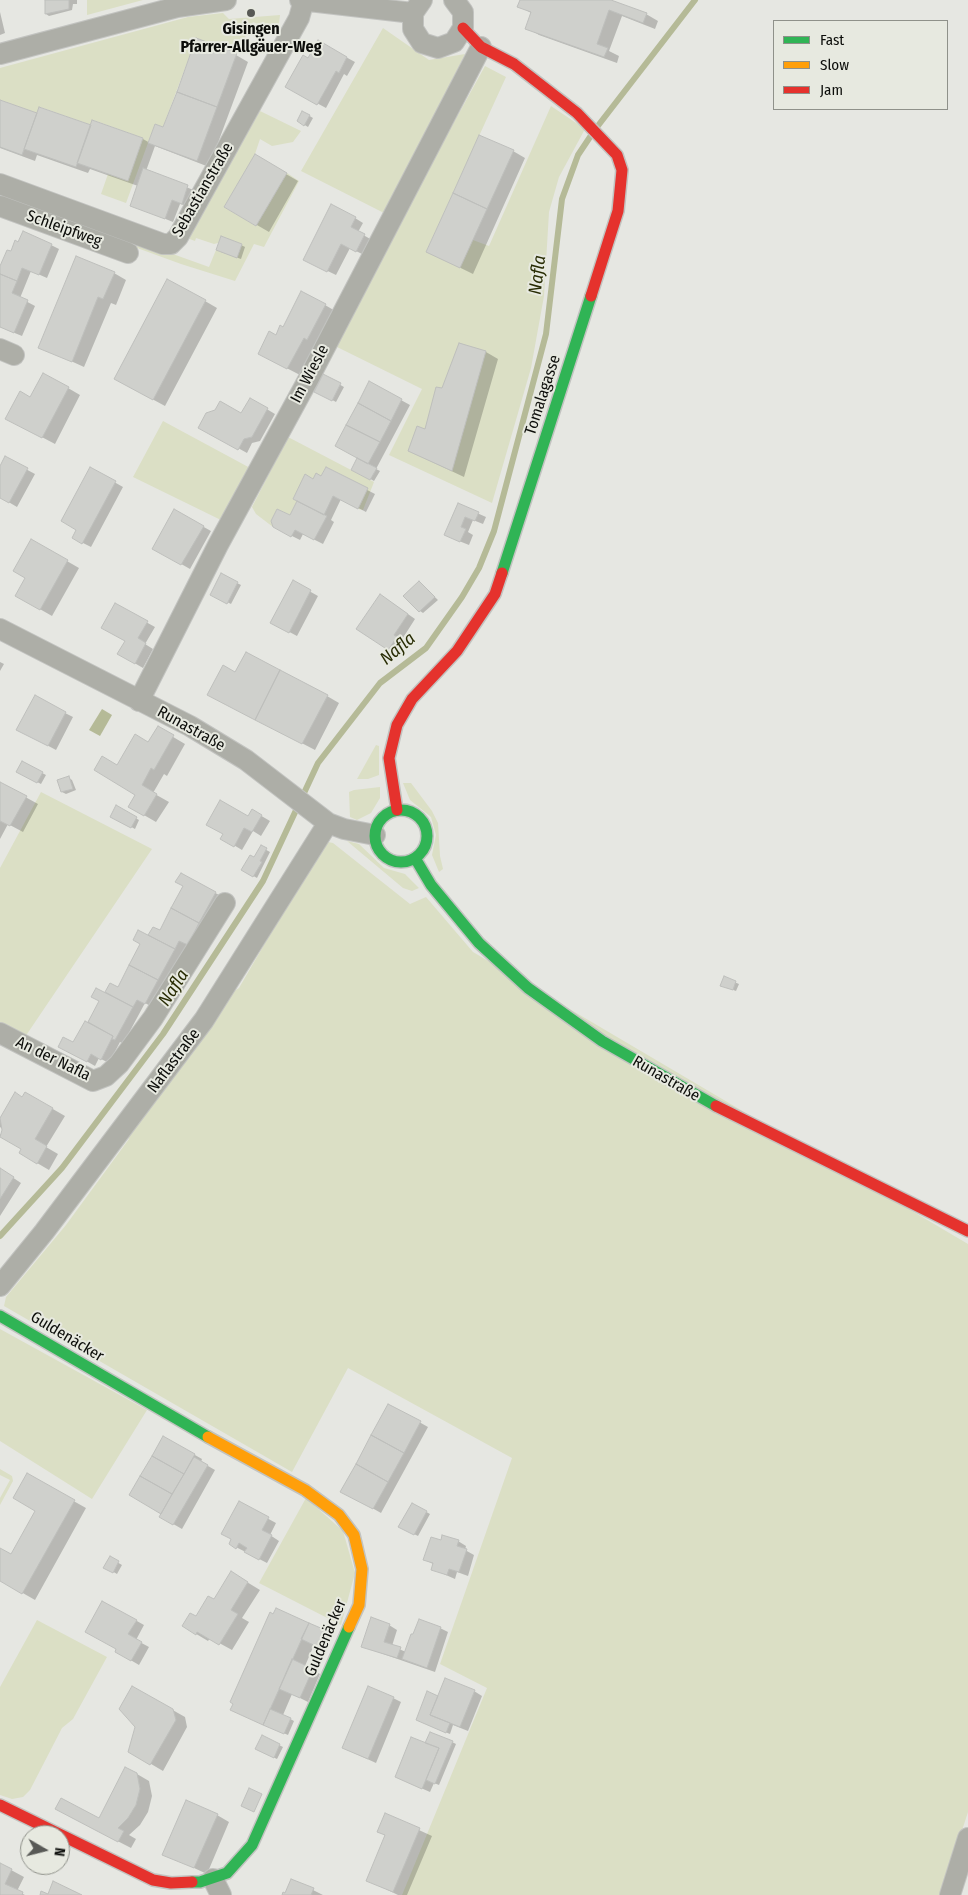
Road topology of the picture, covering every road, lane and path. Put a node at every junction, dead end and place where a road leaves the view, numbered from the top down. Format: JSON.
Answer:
{"nodes":[{"id":1,"x":226,"y":0,"type":"edge"},
{"id":2,"x":302,"y":0,"type":"edge"},
{"id":3,"x":454,"y":0,"type":"edge"},
{"id":4,"x":177,"y":4,"type":"edge"},
{"id":5,"x":417,"y":6,"type":"edge"},
{"id":6,"x":463,"y":28,"type":"junction"},
{"id":7,"x":481,"y":47,"type":"junction"},
{"id":8,"x":0,"y":54,"type":"edge"},
{"id":9,"x":0,"y":184,"type":"edge"},
{"id":10,"x":0,"y":206,"type":"edge"},
{"id":11,"x":128,"y":253,"type":"dead end"},
{"id":12,"x":0,"y":629,"type":"edge"},
{"id":13,"x":138,"y":701,"type":"junction"},
{"id":14,"x":397,"y":810,"type":"junction"},
{"id":15,"x":328,"y":823,"type":"junction"},
{"id":16,"x":375,"y":834,"type":"junction"},
{"id":17,"x":415,"y":858,"type":"junction"},
{"id":18,"x":225,"y":903,"type":"dead end"},
{"id":19,"x":0,"y":1033,"type":"edge"},
{"id":20,"x":968,"y":1231,"type":"edge"},
{"id":21,"x":0,"y":1286,"type":"edge"},
{"id":22,"x":0,"y":1316,"type":"edge"},
{"id":23,"x":0,"y":1805,"type":"edge"},
{"id":24,"x":968,"y":1838,"type":"edge"},
{"id":25,"x":217,"y":1887,"type":"edge"},
{"id":26,"x":950,"y":1895,"type":"edge"}],
"edges":[{"from":1,"to":4,"type":"street"},
{"from":2,"to":5,"type":"street","name":"Sebastianstraße"},
{"from":2,"to":9,"type":"street","name":"Sebastianstraße"},
{"from":3,"to":6,"type":"street"},
{"from":4,"to":8,"type":"street"},
{"from":5,"to":6,"type":"street","name":"Sebastianstraße"},
{"from":6,"to":7,"type":"street","name":"Tomalagasse"},
{"from":7,"to":13,"type":"street","name":"Im Wiesle"},
{"from":7,"to":14,"type":"street","name":"Tomalagasse"},
{"from":10,"to":11,"type":"street","name":"Schleipfweg"},
{"from":12,"to":13,"type":"street","name":"Runastraße"},
{"from":13,"to":15,"type":"street","name":"Runastraße"},
{"from":14,"to":16,"type":"street"},
{"from":14,"to":17,"type":"street"},
{"from":15,"to":16,"type":"street","name":"Runastraße"},
{"from":15,"to":21,"type":"street","name":"Naflastraße"},
{"from":16,"to":17,"type":"street"},
{"from":17,"to":20,"type":"street","name":"Runastraße"},
{"from":18,"to":19,"type":"street","name":"An der Nafla"},
{"from":22,"to":25,"type":"street","name":"Guldenäcker"},
{"from":23,"to":25,"type":"street","name":"Guldenäcker"},
{"from":24,"to":26,"type":"street"}]}
